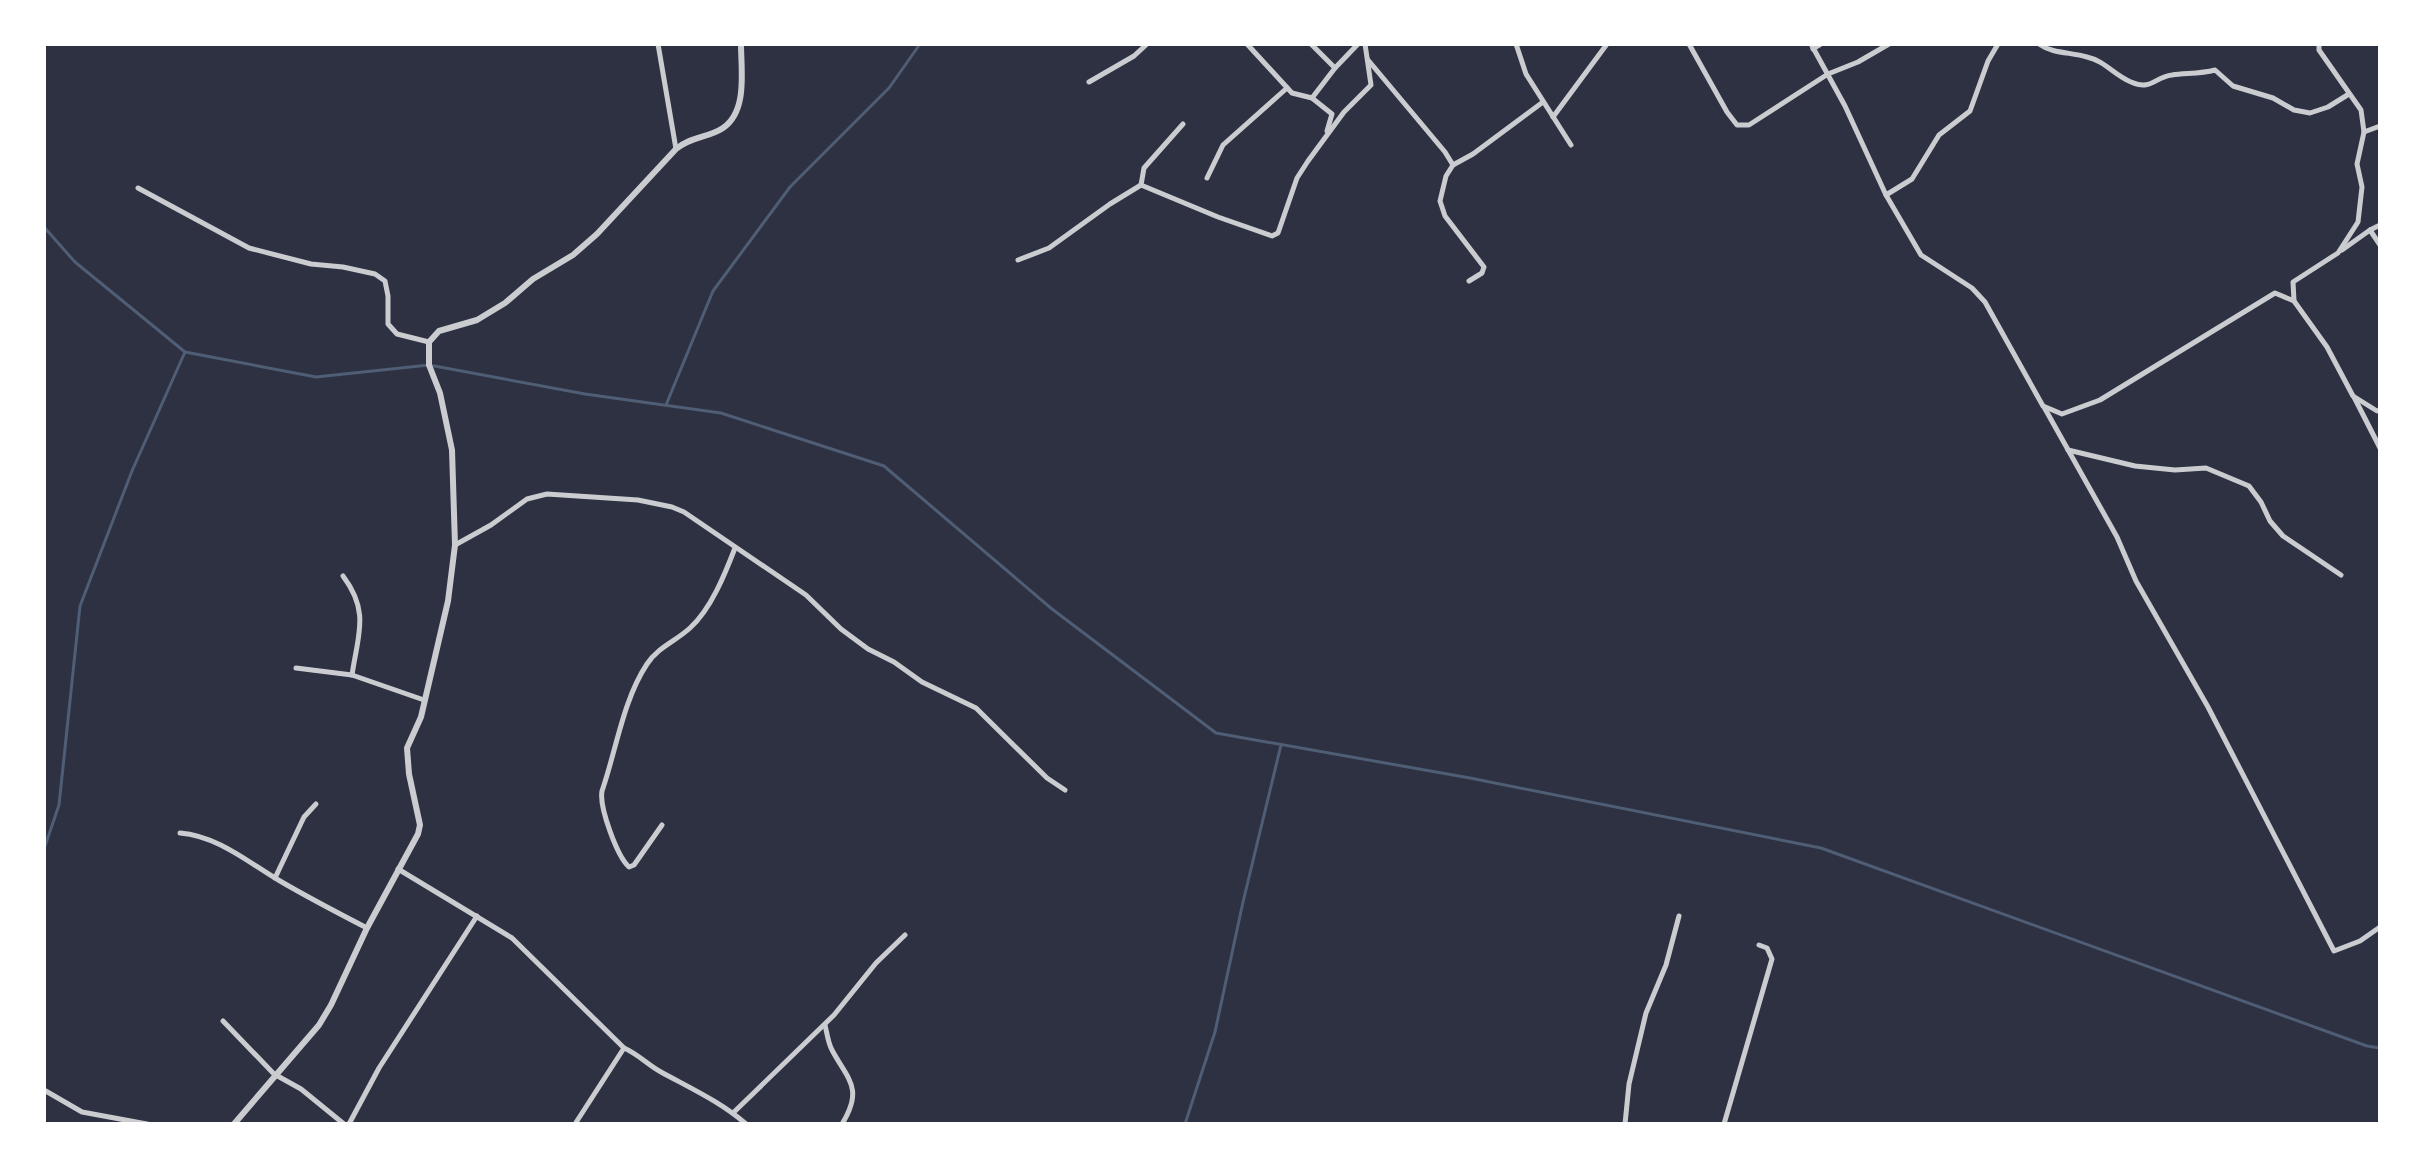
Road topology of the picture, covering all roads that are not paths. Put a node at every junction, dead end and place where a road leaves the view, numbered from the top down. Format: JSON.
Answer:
{"nodes":[{"id":1,"x":658,"y":44,"type":"edge"},
{"id":2,"x":741,"y":44,"type":"edge"},
{"id":3,"x":1147,"y":44,"type":"edge"},
{"id":4,"x":1247,"y":44,"type":"edge"},
{"id":5,"x":1311,"y":44,"type":"edge"},
{"id":6,"x":1358,"y":44,"type":"edge"},
{"id":7,"x":1365,"y":44,"type":"edge"},
{"id":8,"x":1516,"y":44,"type":"edge"},
{"id":9,"x":1607,"y":44,"type":"edge"},
{"id":10,"x":1689,"y":44,"type":"edge"},
{"id":11,"x":1821,"y":44,"type":"edge"},
{"id":12,"x":1889,"y":44,"type":"edge"},
{"id":13,"x":1998,"y":44,"type":"edge"},
{"id":14,"x":2039,"y":44,"type":"edge"},
{"id":15,"x":2319,"y":44,"type":"edge"},
{"id":16,"x":1812,"y":46,"type":"edge"},
{"id":17,"x":1365,"y":55,"type":"junction"},
{"id":18,"x":1335,"y":68,"type":"junction"},
{"id":19,"x":1828,"y":74,"type":"junction"},
{"id":20,"x":1089,"y":82,"type":"dead end"},
{"id":21,"x":1287,"y":88,"type":"junction"},
{"id":22,"x":2349,"y":94,"type":"junction"},
{"id":23,"x":1312,"y":98,"type":"junction"},
{"id":24,"x":1543,"y":102,"type":"junction"},
{"id":25,"x":1553,"y":117,"type":"junction"},
{"id":26,"x":1183,"y":124,"type":"dead end"},
{"id":27,"x":2380,"y":126,"type":"edge"},
{"id":28,"x":2364,"y":132,"type":"junction"},
{"id":29,"x":1325,"y":136,"type":"junction"},
{"id":30,"x":1571,"y":145,"type":"dead end"},
{"id":31,"x":676,"y":149,"type":"junction"},
{"id":32,"x":1453,"y":165,"type":"junction"},
{"id":33,"x":1207,"y":178,"type":"dead end"},
{"id":34,"x":1141,"y":185,"type":"junction"},
{"id":35,"x":138,"y":188,"type":"dead end"},
{"id":36,"x":1886,"y":195,"type":"junction"},
{"id":37,"x":2380,"y":225,"type":"edge"},
{"id":38,"x":2370,"y":230,"type":"junction"},
{"id":39,"x":2380,"y":245,"type":"edge"},
{"id":40,"x":2338,"y":253,"type":"junction"},
{"id":41,"x":1018,"y":260,"type":"dead end"},
{"id":42,"x":1469,"y":281,"type":"dead end"},
{"id":43,"x":2294,"y":301,"type":"junction"},
{"id":44,"x":429,"y":342,"type":"junction"},
{"id":45,"x":2353,"y":396,"type":"junction"},
{"id":46,"x":2043,"y":406,"type":"junction"},
{"id":47,"x":2380,"y":410,"type":"edge"},
{"id":48,"x":2380,"y":448,"type":"edge"},
{"id":49,"x":2068,"y":450,"type":"junction"},
{"id":50,"x":455,"y":545,"type":"junction"},
{"id":51,"x":735,"y":548,"type":"junction"},
{"id":52,"x":2341,"y":575,"type":"dead end"},
{"id":53,"x":343,"y":576,"type":"dead end"},
{"id":54,"x":296,"y":668,"type":"dead end"},
{"id":55,"x":352,"y":675,"type":"junction"},
{"id":56,"x":424,"y":700,"type":"junction"},
{"id":57,"x":1065,"y":790,"type":"dead end"},
{"id":58,"x":316,"y":804,"type":"dead end"},
{"id":59,"x":662,"y":825,"type":"dead end"},
{"id":60,"x":180,"y":833,"type":"dead end"},
{"id":61,"x":398,"y":869,"type":"junction"},
{"id":62,"x":275,"y":878,"type":"junction"},
{"id":63,"x":477,"y":916,"type":"junction"},
{"id":64,"x":1679,"y":916,"type":"dead end"},
{"id":65,"x":2380,"y":927,"type":"edge"},
{"id":66,"x":367,"y":928,"type":"junction"},
{"id":67,"x":905,"y":935,"type":"dead end"},
{"id":68,"x":1759,"y":945,"type":"dead end"},
{"id":69,"x":223,"y":1021,"type":"dead end"},
{"id":70,"x":825,"y":1024,"type":"junction"},
{"id":71,"x":624,"y":1048,"type":"junction"},
{"id":72,"x":274,"y":1074,"type":"junction"},
{"id":73,"x":44,"y":1090,"type":"edge"},
{"id":74,"x":733,"y":1113,"type":"junction"},
{"id":75,"x":147,"y":1124,"type":"edge"},
{"id":76,"x":234,"y":1124,"type":"edge"},
{"id":77,"x":347,"y":1124,"type":"edge"},
{"id":78,"x":575,"y":1124,"type":"edge"},
{"id":79,"x":746,"y":1124,"type":"edge"},
{"id":80,"x":842,"y":1124,"type":"edge"},
{"id":81,"x":1625,"y":1124,"type":"edge"},
{"id":82,"x":1724,"y":1124,"type":"edge"}],
"edges":[{"from":1,"to":31,"type":"street"},
{"from":2,"to":31,"type":"street"},
{"from":3,"to":20,"type":"street"},
{"from":4,"to":21,"type":"street"},
{"from":5,"to":18,"type":"street"},
{"from":6,"to":18,"type":"street"},
{"from":7,"to":17,"type":"street"},
{"from":8,"to":24,"type":"street"},
{"from":9,"to":25,"type":"street"},
{"from":10,"to":19,"type":"street"},
{"from":11,"to":16,"type":"street"},
{"from":12,"to":19,"type":"street"},
{"from":13,"to":36,"type":"street"},
{"from":14,"to":22,"type":"street"},
{"from":15,"to":22,"type":"street"},
{"from":16,"to":19,"type":"street"},
{"from":17,"to":29,"type":"street"},
{"from":17,"to":32,"type":"street"},
{"from":18,"to":23,"type":"street"},
{"from":19,"to":36,"type":"street"},
{"from":21,"to":23,"type":"street"},
{"from":21,"to":33,"type":"street"},
{"from":22,"to":28,"type":"street"},
{"from":23,"to":29,"type":"street"},
{"from":24,"to":25,"type":"street"},
{"from":24,"to":32,"type":"street"},
{"from":25,"to":30,"type":"street"},
{"from":26,"to":34,"type":"street"},
{"from":27,"to":28,"type":"street"},
{"from":28,"to":40,"type":"street"},
{"from":29,"to":34,"type":"street"},
{"from":31,"to":44,"type":"street"},
{"from":32,"to":42,"type":"street"},
{"from":34,"to":41,"type":"street"},
{"from":35,"to":44,"type":"street"},
{"from":36,"to":46,"type":"street"},
{"from":37,"to":38,"type":"street"},
{"from":38,"to":39,"type":"street"},
{"from":38,"to":40,"type":"street"},
{"from":40,"to":43,"type":"street"},
{"from":43,"to":45,"type":"street"},
{"from":43,"to":46,"type":"street"},
{"from":44,"to":50,"type":"street"},
{"from":45,"to":47,"type":"street"},
{"from":45,"to":48,"type":"street"},
{"from":46,"to":49,"type":"street"},
{"from":49,"to":52,"type":"street"},
{"from":49,"to":65,"type":"street"},
{"from":50,"to":51,"type":"street"},
{"from":50,"to":56,"type":"street"},
{"from":51,"to":57,"type":"street"},
{"from":51,"to":59,"type":"street"},
{"from":53,"to":55,"type":"street"},
{"from":54,"to":55,"type":"street"},
{"from":55,"to":56,"type":"street"},
{"from":56,"to":61,"type":"street"},
{"from":58,"to":62,"type":"street"},
{"from":60,"to":62,"type":"street"},
{"from":61,"to":63,"type":"street"},
{"from":61,"to":66,"type":"street"},
{"from":62,"to":66,"type":"street"},
{"from":63,"to":71,"type":"street"},
{"from":63,"to":77,"type":"street"},
{"from":64,"to":81,"type":"street"},
{"from":66,"to":72,"type":"street"},
{"from":67,"to":70,"type":"street"},
{"from":68,"to":82,"type":"street"},
{"from":69,"to":72,"type":"street"},
{"from":70,"to":74,"type":"street"},
{"from":70,"to":80,"type":"street"},
{"from":71,"to":74,"type":"street"},
{"from":71,"to":78,"type":"street"},
{"from":72,"to":76,"type":"street"},
{"from":72,"to":77,"type":"street"},
{"from":73,"to":75,"type":"street"},
{"from":74,"to":79,"type":"street"}]}
